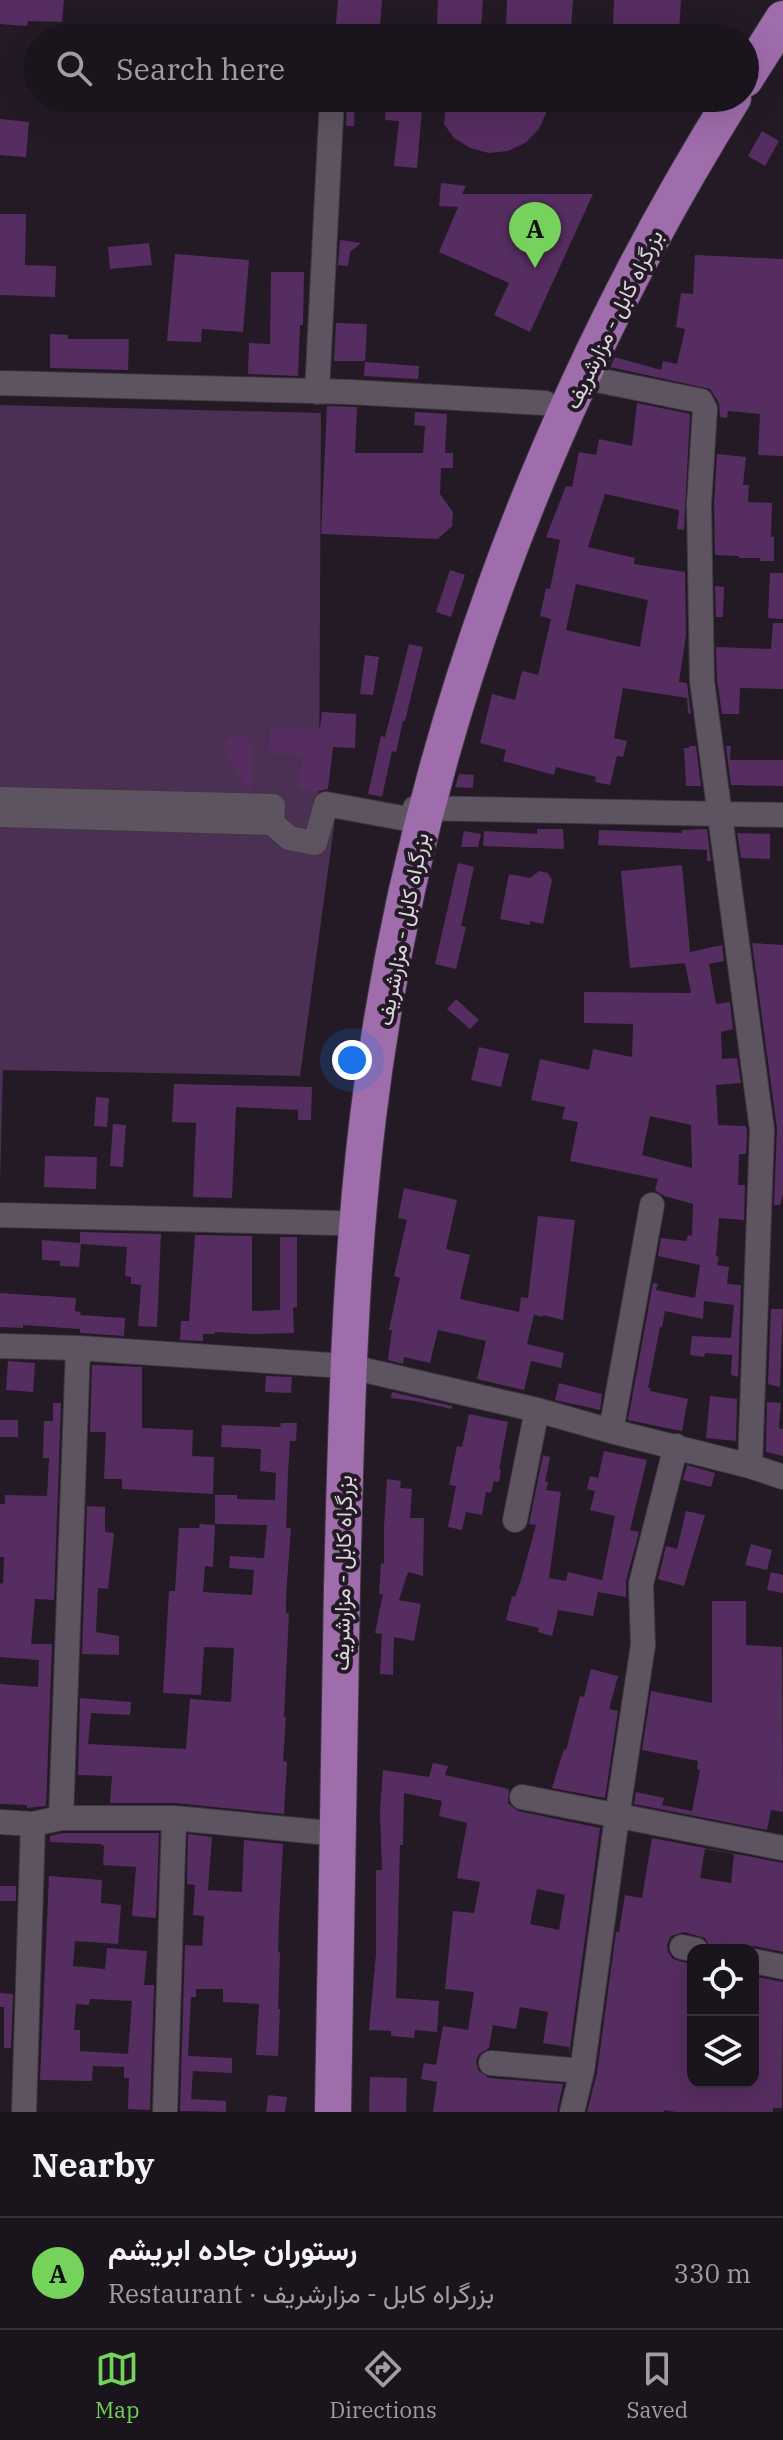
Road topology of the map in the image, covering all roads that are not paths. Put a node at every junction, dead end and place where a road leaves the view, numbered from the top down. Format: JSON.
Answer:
{"nodes":[{"id":1,"x":770,"y":0,"type":"edge"},
{"id":2,"x":783,"y":19,"type":"edge"},
{"id":3,"x":754,"y":24,"type":"edge"},
{"id":4,"x":759,"y":57,"type":"edge"},
{"id":5,"x":331,"y":112,"type":"edge"},
{"id":6,"x":700,"y":112,"type":"edge"},
{"id":7,"x":724,"y":112,"type":"edge"},
{"id":8,"x":582,"y":377,"type":"junction"},
{"id":9,"x":0,"y":383,"type":"edge"},
{"id":10,"x":317,"y":392,"type":"junction"},
{"id":11,"x":545,"y":403,"type":"junction"},
{"id":12,"x":0,"y":799,"type":"edge"},
{"id":13,"x":411,"y":812,"type":"junction"},
{"id":14,"x":720,"y":813,"type":"junction"},
{"id":15,"x":0,"y":815,"type":"edge"},
{"id":16,"x":783,"y":815,"type":"edge"},
{"id":17,"x":272,"y":823,"type":"junction"},
{"id":18,"x":652,"y":1205,"type":"dead end"},
{"id":19,"x":0,"y":1215,"type":"edge"},
{"id":20,"x":336,"y":1223,"type":"junction"},
{"id":21,"x":0,"y":1346,"type":"edge"},
{"id":22,"x":78,"y":1348,"type":"junction"},
{"id":23,"x":338,"y":1366,"type":"junction"},
{"id":24,"x":537,"y":1410,"type":"junction"},
{"id":25,"x":611,"y":1431,"type":"junction"},
{"id":26,"x":676,"y":1446,"type":"junction"},
{"id":27,"x":750,"y":1466,"type":"junction"},
{"id":28,"x":783,"y":1477,"type":"edge"},
{"id":29,"x":515,"y":1520,"type":"dead end"},
{"id":30,"x":522,"y":1797,"type":"dead end"},
{"id":31,"x":617,"y":1817,"type":"junction"},
{"id":32,"x":61,"y":1818,"type":"junction"},
{"id":33,"x":174,"y":1818,"type":"junction"},
{"id":34,"x":0,"y":1822,"type":"edge"},
{"id":35,"x":33,"y":1824,"type":"junction"},
{"id":36,"x":319,"y":1832,"type":"junction"},
{"id":37,"x":783,"y":1848,"type":"edge"},
{"id":38,"x":759,"y":1962,"type":"edge"},
{"id":39,"x":783,"y":1967,"type":"edge"},
{"id":40,"x":491,"y":2063,"type":"dead end"},
{"id":41,"x":582,"y":2071,"type":"junction"},
{"id":42,"x":24,"y":2112,"type":"edge"},
{"id":43,"x":165,"y":2112,"type":"edge"},
{"id":44,"x":313,"y":2112,"type":"edge"},
{"id":45,"x":333,"y":2112,"type":"edge"},
{"id":46,"x":572,"y":2112,"type":"edge"}],
"edges":[{"from":1,"to":3,"type":"highway"},
{"from":2,"to":4,"type":"highway"},
{"from":5,"to":10,"type":"street"},
{"from":6,"to":11,"type":"highway","name":"بزرگراه کابل - مزارشریف"},
{"from":7,"to":8,"type":"highway","name":"بزرگراه کابل - مزارشریف"},
{"from":8,"to":13,"type":"highway","name":"بزرگراه کابل - مزارشریف"},
{"from":8,"to":14,"type":"street"},
{"from":9,"to":10,"type":"street"},
{"from":10,"to":11,"type":"street"},
{"from":11,"to":13,"type":"highway","name":"بزرگراه کابل - مزارشریف"},
{"from":12,"to":17,"type":"street"},
{"from":13,"to":14,"type":"street"},
{"from":13,"to":17,"type":"street"},
{"from":13,"to":20,"type":"highway","name":"بزرگراه کابل - مزارشریف"},
{"from":13,"to":23,"type":"highway","name":"بزرگراه کابل - مزارشریف"},
{"from":14,"to":16,"type":"street"},
{"from":14,"to":27,"type":"street"},
{"from":15,"to":17,"type":"street"},
{"from":18,"to":25,"type":"street"},
{"from":19,"to":20,"type":"street"},
{"from":20,"to":23,"type":"highway","name":"بزرگراه کابل - مزارشریف"},
{"from":21,"to":22,"type":"street"},
{"from":22,"to":23,"type":"street"},
{"from":22,"to":32,"type":"street"},
{"from":23,"to":24,"type":"street"},
{"from":23,"to":36,"type":"highway","name":"بزرگراه کابل - مزارشریف"},
{"from":23,"to":45,"type":"highway","name":"بزرگراه کابل - مزارشریف"},
{"from":24,"to":25,"type":"street"},
{"from":24,"to":29,"type":"street"},
{"from":25,"to":26,"type":"street"},
{"from":26,"to":27,"type":"street"},
{"from":26,"to":31,"type":"street"},
{"from":27,"to":28,"type":"street"},
{"from":30,"to":31,"type":"street"},
{"from":31,"to":37,"type":"street"},
{"from":31,"to":41,"type":"street"},
{"from":32,"to":33,"type":"street"},
{"from":32,"to":35,"type":"street"},
{"from":33,"to":36,"type":"street"},
{"from":33,"to":43,"type":"street"},
{"from":34,"to":35,"type":"street"},
{"from":35,"to":42,"type":"street"},
{"from":36,"to":44,"type":"highway","name":"بزرگراه کابل - مزارشریف"},
{"from":38,"to":39,"type":"street"},
{"from":40,"to":41,"type":"street"},
{"from":41,"to":46,"type":"street"}]}
